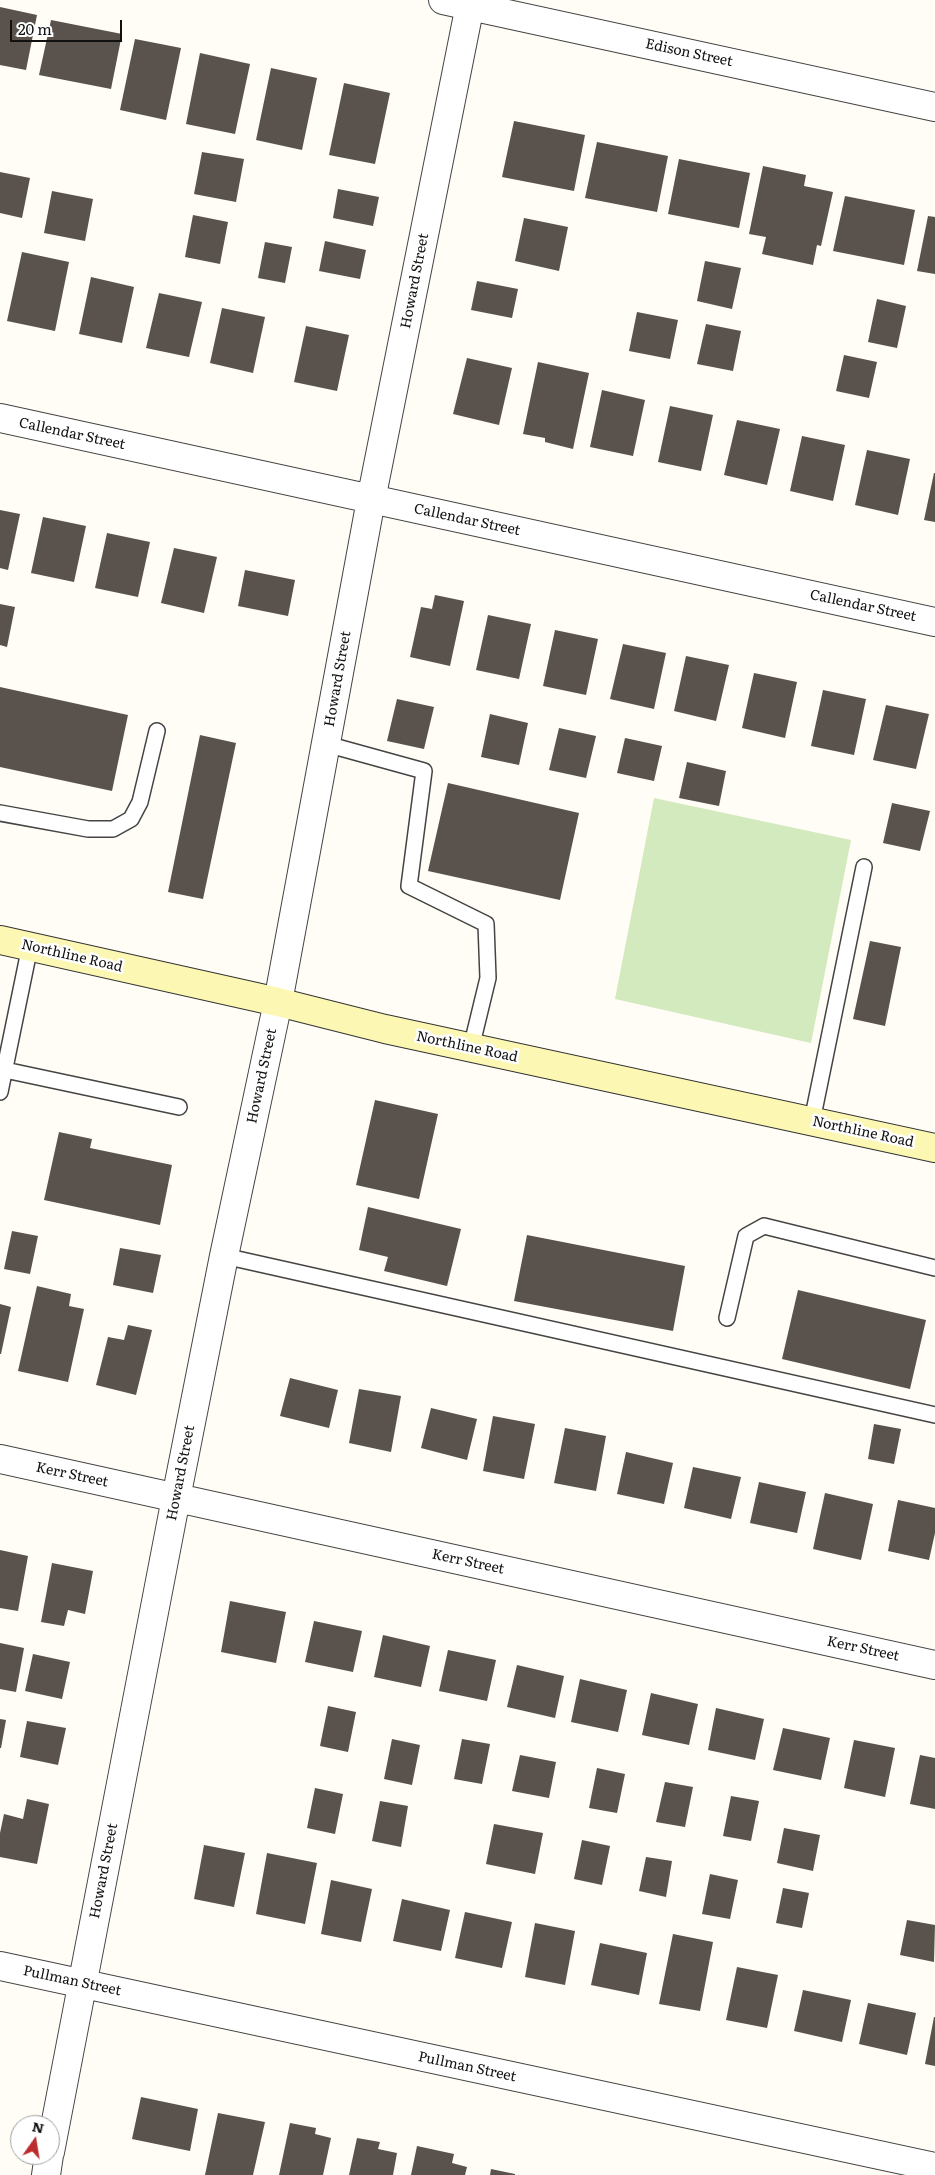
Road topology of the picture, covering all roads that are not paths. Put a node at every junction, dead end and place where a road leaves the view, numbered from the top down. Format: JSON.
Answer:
{"nodes":[{"id":1,"x":444,"y":0,"type":"edge"},
{"id":2,"x":470,"y":3,"type":"edge"},
{"id":3,"x":935,"y":107,"type":"edge"},
{"id":4,"x":0,"y":418,"type":"edge"},
{"id":5,"x":371,"y":500,"type":"junction"},
{"id":6,"x":935,"y":622,"type":"edge"},
{"id":7,"x":157,"y":731,"type":"dead end"},
{"id":8,"x":326,"y":744,"type":"junction"},
{"id":9,"x":0,"y":813,"type":"edge"},
{"id":10,"x":864,"y":867,"type":"dead end"},
{"id":11,"x":0,"y":940,"type":"edge"},
{"id":12,"x":30,"y":946,"type":"junction"},
{"id":13,"x":278,"y":1002,"type":"junction"},
{"id":14,"x":471,"y":1048,"type":"junction"},
{"id":15,"x":5,"y":1070,"type":"junction"},
{"id":16,"x":0,"y":1092,"type":"edge"},
{"id":17,"x":179,"y":1107,"type":"dead end"},
{"id":18,"x":812,"y":1121,"type":"junction"},
{"id":19,"x":934,"y":1143,"type":"edge"},
{"id":20,"x":224,"y":1256,"type":"junction"},
{"id":21,"x":935,"y":1268,"type":"edge"},
{"id":22,"x":727,"y":1318,"type":"dead end"},
{"id":23,"x":935,"y":1415,"type":"edge"},
{"id":24,"x":0,"y":1459,"type":"edge"},
{"id":25,"x":176,"y":1498,"type":"junction"},
{"id":26,"x":935,"y":1665,"type":"edge"},
{"id":27,"x":0,"y":1966,"type":"edge"},
{"id":28,"x":82,"y":1984,"type":"junction"},
{"id":29,"x":57,"y":2115,"type":"edge"},
{"id":30,"x":935,"y":2168,"type":"edge"}],
"edges":[{"from":1,"to":2,"type":"street","name":"Edison Street"},
{"from":2,"to":3,"type":"street","name":"Edison Street"},
{"from":2,"to":5,"type":"street","name":"Howard Street"},
{"from":4,"to":5,"type":"street","name":"Callendar Street"},
{"from":5,"to":6,"type":"street","name":"Callendar Street"},
{"from":5,"to":8,"type":"street","name":"Howard Street"},
{"from":7,"to":9,"type":"lane"},
{"from":8,"to":13,"type":"street","name":"Howard Street"},
{"from":8,"to":14,"type":"lane"},
{"from":10,"to":18,"type":"lane"},
{"from":11,"to":12,"type":"main road","name":"Northline Road"},
{"from":12,"to":13,"type":"main road","name":"Northline Road"},
{"from":12,"to":15,"type":"lane"},
{"from":13,"to":14,"type":"main road","name":"Northline Road"},
{"from":13,"to":20,"type":"street","name":"Howard Street"},
{"from":14,"to":18,"type":"main road","name":"Northline Road"},
{"from":15,"to":16,"type":"lane"},
{"from":15,"to":17,"type":"lane"},
{"from":18,"to":19,"type":"main road","name":"Northline Road"},
{"from":20,"to":23,"type":"lane"},
{"from":20,"to":25,"type":"street","name":"Howard Street"},
{"from":21,"to":22,"type":"lane"},
{"from":24,"to":25,"type":"street","name":"Kerr Street"},
{"from":25,"to":26,"type":"street","name":"Kerr Street"},
{"from":25,"to":28,"type":"street","name":"Howard Street"},
{"from":27,"to":28,"type":"street","name":"Pullman Street"},
{"from":28,"to":29,"type":"street","name":"Howard Street"},
{"from":28,"to":30,"type":"street","name":"Pullman Street"}]}
